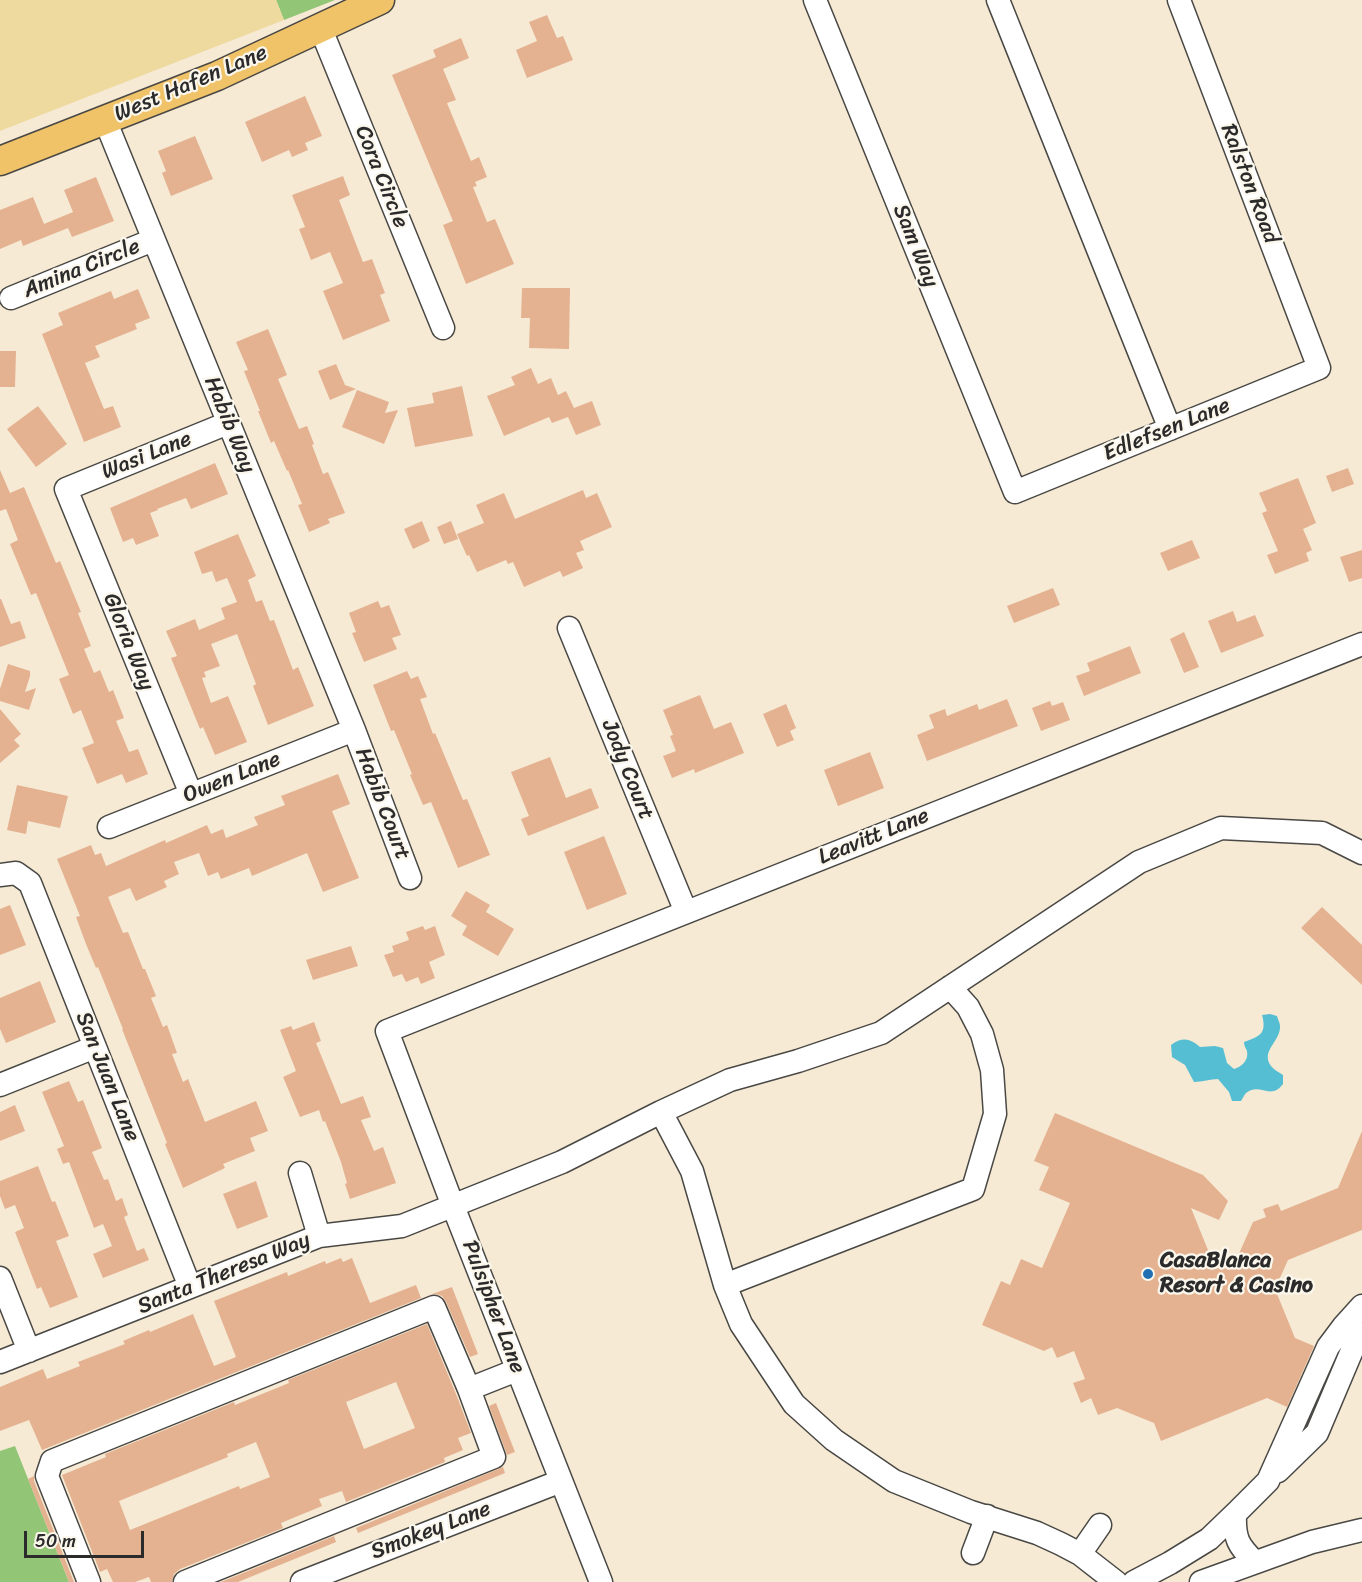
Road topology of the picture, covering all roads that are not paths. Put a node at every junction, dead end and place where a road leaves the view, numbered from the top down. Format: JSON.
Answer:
{"nodes":[{"id":1,"x":380,"y":0,"type":"edge"},
{"id":2,"x":815,"y":0,"type":"edge"},
{"id":3,"x":998,"y":0,"type":"edge"},
{"id":4,"x":1179,"y":0,"type":"edge"},
{"id":5,"x":320,"y":27,"type":"junction"},
{"id":6,"x":105,"y":120,"type":"junction"},
{"id":7,"x":0,"y":161,"type":"edge"},
{"id":8,"x":153,"y":240,"type":"junction"},
{"id":9,"x":11,"y":298,"type":"dead end"},
{"id":10,"x":443,"y":327,"type":"dead end"},
{"id":11,"x":1319,"y":369,"type":"joint"},
{"id":12,"x":228,"y":423,"type":"junction"},
{"id":13,"x":1170,"y":429,"type":"junction"},
{"id":14,"x":66,"y":489,"type":"joint"},
{"id":15,"x":1015,"y":492,"type":"joint"},
{"id":16,"x":569,"y":628,"type":"dead end"},
{"id":17,"x":1362,"y":644,"type":"edge"},
{"id":18,"x":354,"y":730,"type":"junction"},
{"id":19,"x":191,"y":794,"type":"junction"},
{"id":20,"x":109,"y":826,"type":"dead end"},
{"id":21,"x":1362,"y":853,"type":"edge"},
{"id":22,"x":8,"y":874,"type":"edge"},
{"id":23,"x":410,"y":878,"type":"dead end"},
{"id":24,"x":686,"y":912,"type":"junction"},
{"id":25,"x":950,"y":987,"type":"junction"},
{"id":26,"x":387,"y":1031,"type":"joint"},
{"id":27,"x":95,"y":1047,"type":"junction"},
{"id":28,"x":0,"y":1085,"type":"edge"},
{"id":29,"x":661,"y":1112,"type":"junction"},
{"id":30,"x":300,"y":1173,"type":"dead end"},
{"id":31,"x":453,"y":1206,"type":"junction"},
{"id":32,"x":319,"y":1236,"type":"junction"},
{"id":33,"x":0,"y":1278,"type":"edge"},
{"id":34,"x":725,"y":1285,"type":"junction"},
{"id":35,"x":190,"y":1287,"type":"junction"},
{"id":36,"x":1362,"y":1306,"type":"edge"},
{"id":37,"x":1362,"y":1334,"type":"edge"},
{"id":38,"x":29,"y":1350,"type":"junction"},
{"id":39,"x":0,"y":1362,"type":"edge"},
{"id":40,"x":517,"y":1370,"type":"junction"},
{"id":41,"x":469,"y":1389,"type":"junction"},
{"id":42,"x":561,"y":1481,"type":"junction"},
{"id":43,"x":1268,"y":1481,"type":"junction"},
{"id":44,"x":1235,"y":1514,"type":"junction"},
{"id":45,"x":987,"y":1516,"type":"junction"},
{"id":46,"x":1100,"y":1525,"type":"dead end"},
{"id":47,"x":1362,"y":1530,"type":"edge"},
{"id":48,"x":973,"y":1553,"type":"dead end"},
{"id":49,"x":1080,"y":1554,"type":"junction"},
{"id":50,"x":1255,"y":1562,"type":"junction"},
{"id":51,"x":89,"y":1582,"type":"edge"},
{"id":52,"x":185,"y":1582,"type":"edge"},
{"id":53,"x":302,"y":1582,"type":"edge"},
{"id":54,"x":601,"y":1582,"type":"edge"},
{"id":55,"x":1116,"y":1582,"type":"edge"},
{"id":56,"x":1134,"y":1582,"type":"edge"},
{"id":57,"x":1201,"y":1582,"type":"edge"}],
"edges":[{"from":1,"to":5,"type":"main road","name":"West Hafen Lane"},
{"from":2,"to":15,"type":"street","name":"Sam Way"},
{"from":3,"to":13,"type":"street"},
{"from":4,"to":11,"type":"street","name":"Ralston Road"},
{"from":5,"to":6,"type":"main road","name":"West Hafen Lane"},
{"from":5,"to":10,"type":"street","name":"Cora Circle"},
{"from":6,"to":7,"type":"main road","name":"West Hafen Lane"},
{"from":6,"to":8,"type":"street","name":"Habib Way"},
{"from":8,"to":9,"type":"street","name":"Amina Circle"},
{"from":8,"to":12,"type":"street","name":"Habib Way"},
{"from":11,"to":13,"type":"street","name":"Edlefsen Lane"},
{"from":12,"to":14,"type":"street","name":"Wasi Lane"},
{"from":12,"to":18,"type":"street","name":"Habib Way"},
{"from":13,"to":15,"type":"street","name":"Edlefsen Lane"},
{"from":14,"to":19,"type":"street","name":"Gloria Way"},
{"from":16,"to":24,"type":"street","name":"Jody Court"},
{"from":17,"to":24,"type":"street","name":"Leavitt Lane"},
{"from":18,"to":19,"type":"street","name":"Owen Lane"},
{"from":18,"to":23,"type":"street","name":"Habib Court"},
{"from":19,"to":20,"type":"street","name":"Owen Lane"},
{"from":21,"to":25,"type":"street","name":"Santa Theresa Way"},
{"from":22,"to":27,"type":"street","name":"San Juan Lane"},
{"from":24,"to":26,"type":"street","name":"Leavitt Lane"},
{"from":25,"to":29,"type":"street","name":"Santa Theresa Way"},
{"from":25,"to":34,"type":"street"},
{"from":26,"to":31,"type":"street","name":"Pulsipher Lane"},
{"from":27,"to":28,"type":"street"},
{"from":27,"to":35,"type":"street","name":"San Juan Lane"},
{"from":29,"to":31,"type":"street","name":"Santa Theresa Way"},
{"from":29,"to":34,"type":"street"},
{"from":30,"to":32,"type":"street"},
{"from":31,"to":32,"type":"street","name":"Santa Theresa Way"},
{"from":31,"to":40,"type":"street","name":"Pulsipher Lane"},
{"from":32,"to":35,"type":"street","name":"Santa Theresa Way"},
{"from":33,"to":38,"type":"street"},
{"from":34,"to":45,"type":"street"},
{"from":35,"to":38,"type":"street","name":"Santa Theresa Way"},
{"from":36,"to":43,"type":"street"},
{"from":37,"to":43,"type":"street"},
{"from":38,"to":39,"type":"street","name":"Santa Theresa Way"},
{"from":40,"to":41,"type":"street"},
{"from":40,"to":42,"type":"street","name":"Pulsipher Lane"},
{"from":41,"to":51,"type":"street"},
{"from":41,"to":52,"type":"street"},
{"from":42,"to":53,"type":"street","name":"Smokey Lane"},
{"from":42,"to":54,"type":"street","name":"Pulsipher Lane"},
{"from":43,"to":44,"type":"street"},
{"from":44,"to":50,"type":"street"},
{"from":44,"to":56,"type":"street"},
{"from":45,"to":48,"type":"street"},
{"from":45,"to":49,"type":"street"},
{"from":46,"to":49,"type":"street"},
{"from":47,"to":50,"type":"street"},
{"from":49,"to":55,"type":"street"},
{"from":50,"to":57,"type":"street"}]}
